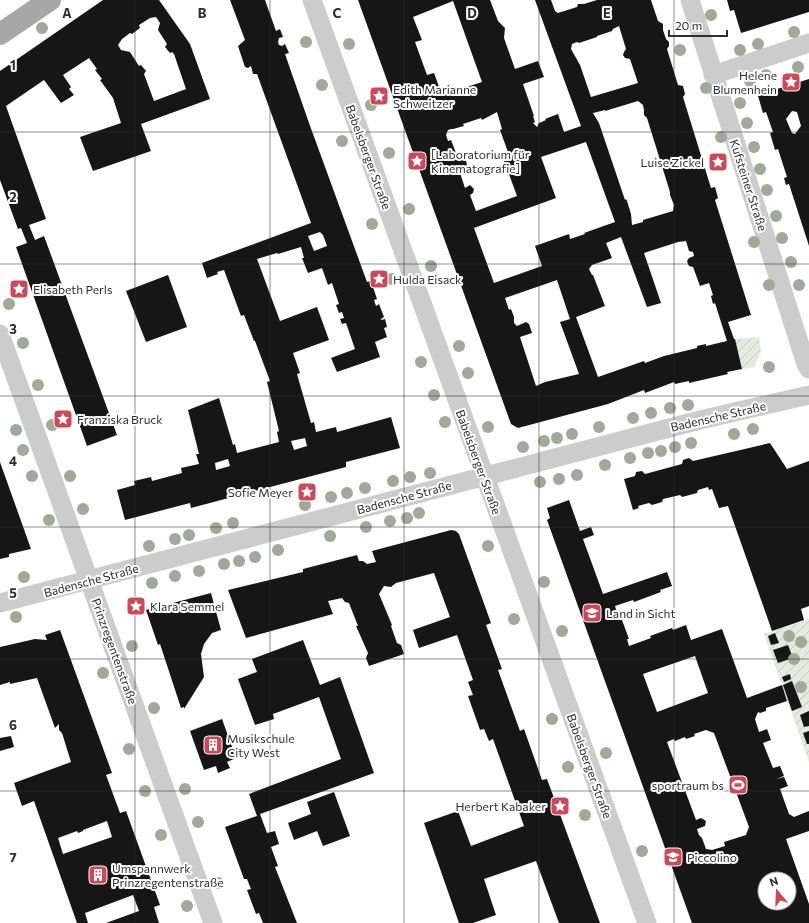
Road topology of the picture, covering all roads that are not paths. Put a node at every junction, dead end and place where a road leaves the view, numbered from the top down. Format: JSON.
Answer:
{"nodes":[{"id":1,"x":50,"y":0,"type":"edge"},
{"id":2,"x":312,"y":0,"type":"edge"},
{"id":3,"x":690,"y":0,"type":"edge"},
{"id":4,"x":0,"y":34,"type":"edge"},
{"id":5,"x":809,"y":43,"type":"edge"},
{"id":6,"x":714,"y":75,"type":"junction"},
{"id":7,"x":0,"y":334,"type":"edge"},
{"id":8,"x":809,"y":369,"type":"edge"},
{"id":9,"x":809,"y":395,"type":"edge"},
{"id":10,"x":484,"y":476,"type":"junction"},
{"id":11,"x":89,"y":580,"type":"junction"},
{"id":12,"x":0,"y":602,"type":"edge"},
{"id":13,"x":213,"y":923,"type":"edge"},
{"id":14,"x":646,"y":923,"type":"edge"}],
"edges":[{"from":1,"to":4,"type":"main road"},
{"from":2,"to":10,"type":"street","name":"Babelsberger Straße"},
{"from":3,"to":6,"type":"street","name":"Kufsteiner Straße"},
{"from":5,"to":6,"type":"street"},
{"from":6,"to":8,"type":"street","name":"Kufsteiner Straße"},
{"from":7,"to":11,"type":"street","name":"Prinzregentenstraße"},
{"from":9,"to":10,"type":"street","name":"Badensche Straße"},
{"from":10,"to":11,"type":"street","name":"Badensche Straße"},
{"from":10,"to":14,"type":"street","name":"Babelsberger Straße"},
{"from":11,"to":12,"type":"street","name":"Badensche Straße"},
{"from":11,"to":13,"type":"street","name":"Prinzregentenstraße"}]}
